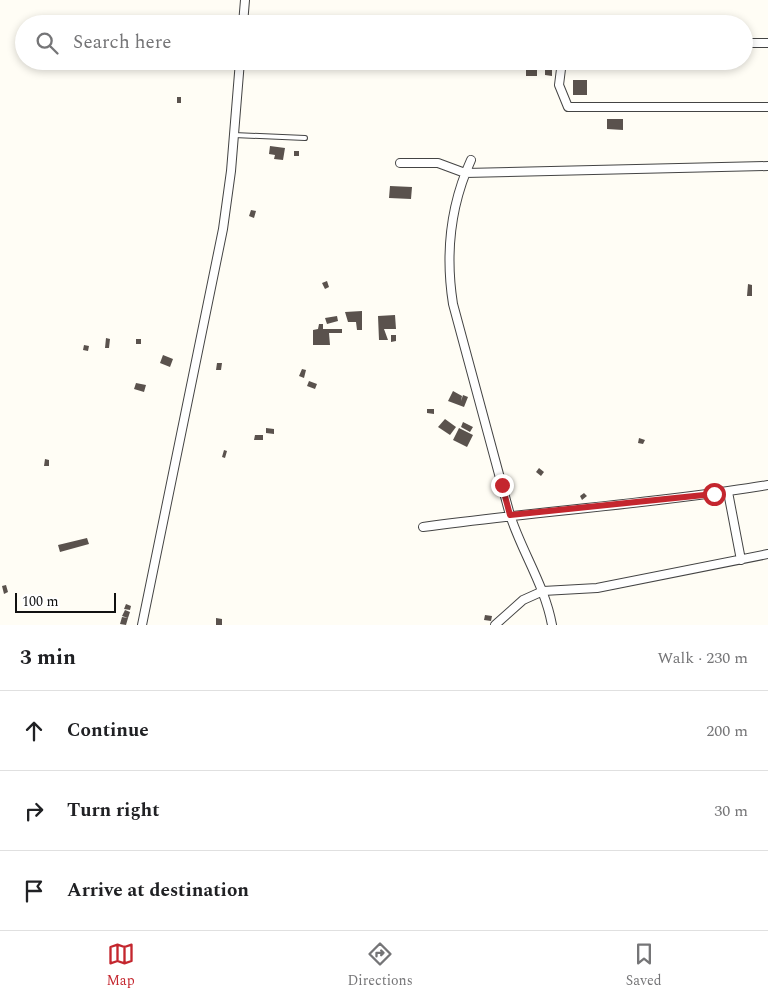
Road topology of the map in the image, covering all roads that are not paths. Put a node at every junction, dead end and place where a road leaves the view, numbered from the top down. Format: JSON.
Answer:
{"nodes":[{"id":1,"x":245,"y":0,"type":"edge"},
{"id":2,"x":244,"y":15,"type":"edge"},
{"id":3,"x":753,"y":43,"type":"edge"},
{"id":4,"x":768,"y":43,"type":"edge"},
{"id":5,"x":239,"y":70,"type":"edge"},
{"id":6,"x":561,"y":70,"type":"edge"},
{"id":7,"x":768,"y":107,"type":"edge"},
{"id":8,"x":234,"y":135,"type":"junction"},
{"id":9,"x":305,"y":138,"type":"dead end"},
{"id":10,"x":472,"y":160,"type":"dead end"},
{"id":11,"x":400,"y":163,"type":"dead end"},
{"id":12,"x":768,"y":166,"type":"edge"},
{"id":13,"x":465,"y":173,"type":"junction"},
{"id":14,"x":768,"y":485,"type":"edge"},
{"id":15,"x":728,"y":492,"type":"junction"},
{"id":16,"x":510,"y":515,"type":"junction"},
{"id":17,"x":423,"y":527,"type":"dead end"},
{"id":18,"x":768,"y":554,"type":"edge"},
{"id":19,"x":741,"y":560,"type":"junction"},
{"id":20,"x":543,"y":591,"type":"junction"},
{"id":21,"x":142,"y":625,"type":"edge"},
{"id":22,"x":495,"y":625,"type":"edge"},
{"id":23,"x":552,"y":625,"type":"edge"}],
"edges":[{"from":1,"to":2,"type":"street"},
{"from":3,"to":4,"type":"street"},
{"from":5,"to":8,"type":"street"},
{"from":6,"to":7,"type":"street"},
{"from":8,"to":9,"type":"lane"},
{"from":8,"to":21,"type":"street"},
{"from":10,"to":13,"type":"street"},
{"from":11,"to":13,"type":"street"},
{"from":12,"to":13,"type":"street"},
{"from":13,"to":16,"type":"street"},
{"from":14,"to":15,"type":"street"},
{"from":15,"to":16,"type":"street"},
{"from":15,"to":19,"type":"street"},
{"from":16,"to":17,"type":"street"},
{"from":16,"to":20,"type":"street"},
{"from":18,"to":19,"type":"street"},
{"from":19,"to":20,"type":"street"},
{"from":20,"to":22,"type":"street"},
{"from":20,"to":23,"type":"street"}]}
